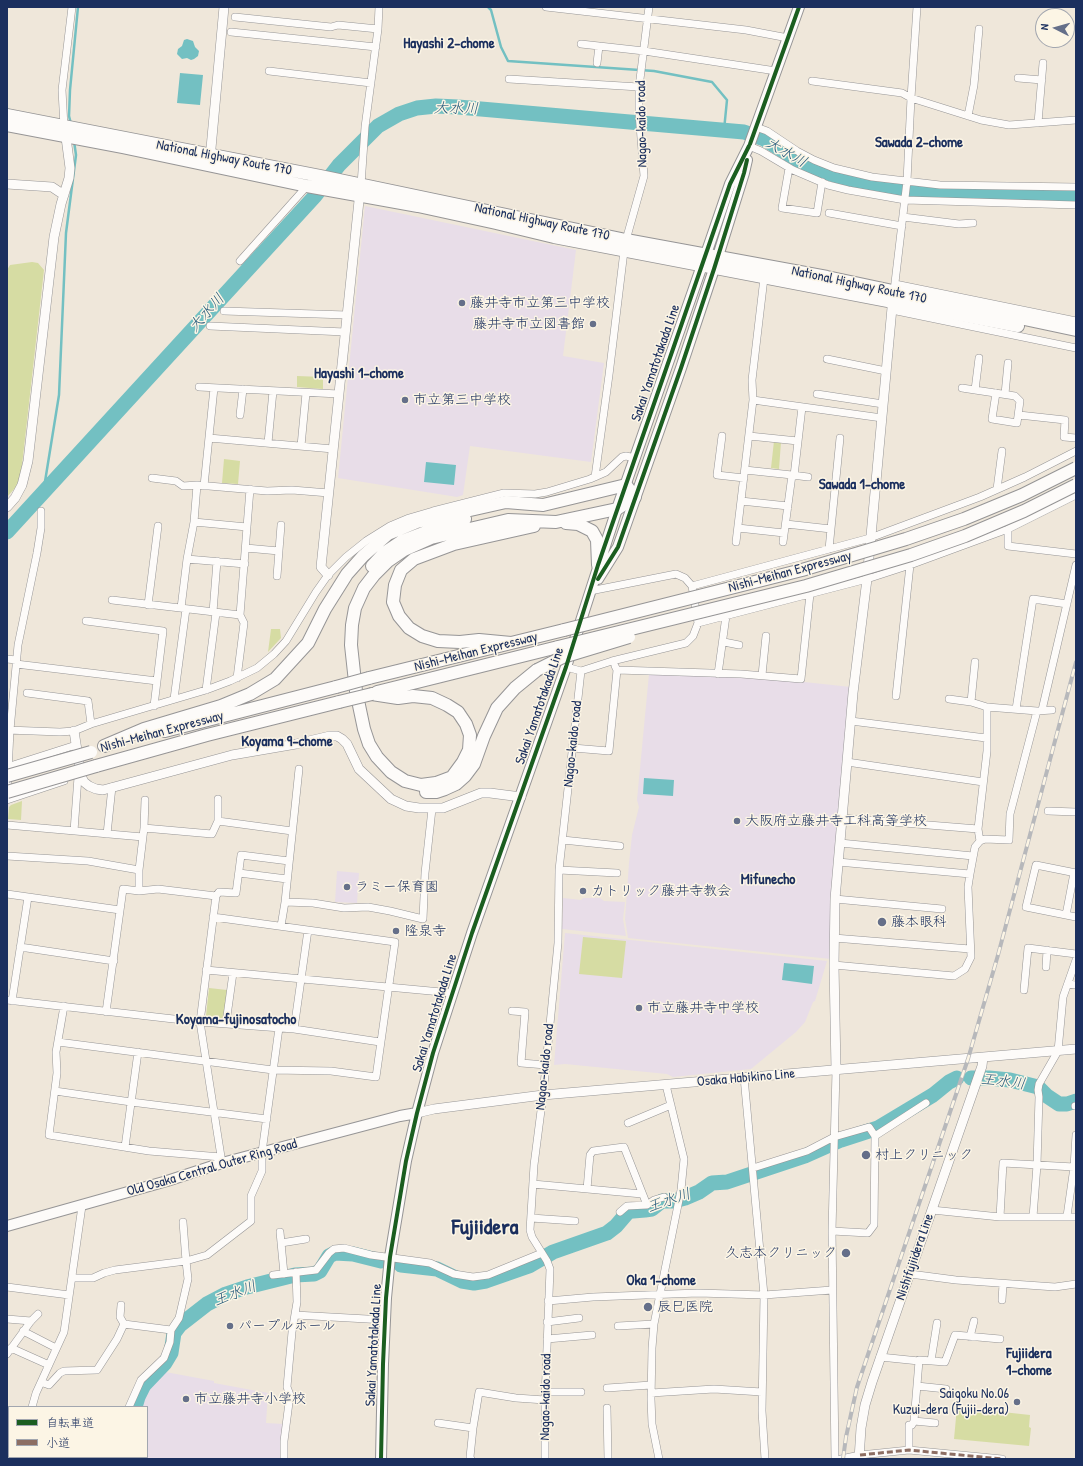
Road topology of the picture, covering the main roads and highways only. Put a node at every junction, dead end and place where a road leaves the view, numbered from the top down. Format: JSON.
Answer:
{"nodes":[{"id":1,"x":799,"y":7,"type":"edge"},
{"id":2,"x":7,"y":115,"type":"edge"},
{"id":3,"x":7,"y":125,"type":"edge"},
{"id":4,"x":65,"y":132,"type":"junction"},
{"id":5,"x":210,"y":160,"type":"junction"},
{"id":6,"x":360,"y":190,"type":"junction"},
{"id":7,"x":625,"y":245,"type":"junction"},
{"id":8,"x":712,"y":255,"type":"junction"},
{"id":9,"x":702,"y":266,"type":"junction"},
{"id":10,"x":714,"y":269,"type":"junction"},
{"id":11,"x":893,"y":297,"type":"junction"},
{"id":12,"x":1017,"y":322,"type":"junction"},
{"id":13,"x":1076,"y":330,"type":"edge"},
{"id":14,"x":1076,"y":338,"type":"edge"},
{"id":15,"x":1076,"y":468,"type":"edge"},
{"id":16,"x":626,"y":485,"type":"junction"},
{"id":17,"x":1076,"y":485,"type":"edge"},
{"id":18,"x":636,"y":497,"type":"junction"},
{"id":19,"x":525,"y":502,"type":"junction"},
{"id":20,"x":617,"y":509,"type":"junction"},
{"id":21,"x":556,"y":522,"type":"junction"},
{"id":22,"x":598,"y":565,"type":"junction"},
{"id":23,"x":590,"y":591,"type":"junction"},
{"id":24,"x":688,"y":615,"type":"junction"},
{"id":25,"x":511,"y":643,"type":"junction"},
{"id":26,"x":372,"y":694,"type":"junction"},
{"id":27,"x":104,"y":746,"type":"junction"},
{"id":28,"x":8,"y":770,"type":"edge"},
{"id":29,"x":7,"y":792,"type":"edge"},
{"id":30,"x":417,"y":1113,"type":"junction"},
{"id":31,"x":7,"y":1226,"type":"edge"},
{"id":32,"x":381,"y":1459,"type":"edge"}],
"edges":[{"from":1,"to":8,"type":"main road","name":"Sakai Yamatotakada Line"},
{"from":2,"to":4,"type":"highway","name":"National Highway Route 170"},
{"from":3,"to":4,"type":"highway","name":"National Highway Route 170"},
{"from":4,"to":5,"type":"highway","name":"National Highway Route 170"},
{"from":5,"to":6,"type":"highway","name":"National Highway Route 170"},
{"from":5,"to":6,"type":"highway","name":"National Highway Route 170"},
{"from":6,"to":7,"type":"highway","name":"National Highway Route 170"},
{"from":7,"to":8,"type":"highway","name":"National Highway Route 170"},
{"from":7,"to":9,"type":"highway","name":"National Highway Route 170"},
{"from":8,"to":9,"type":"main road","name":"Sakai Yamatotakada Line"},
{"from":8,"to":10,"type":"main road","name":"Sakai Yamatotakada Line"},
{"from":8,"to":11,"type":"highway","name":"National Highway Route 170"},
{"from":9,"to":10,"type":"highway","name":"National Highway Route 170"},
{"from":9,"to":16,"type":"main road","name":"Sakai Yamatotakada Line"},
{"from":10,"to":11,"type":"highway","name":"National Highway Route 170"},
{"from":10,"to":18,"type":"main road","name":"Sakai Yamatotakada Line"},
{"from":11,"to":12,"type":"highway","name":"National Highway Route 170"},
{"from":12,"to":13,"type":"highway","name":"National Highway Route 170"},
{"from":12,"to":14,"type":"highway","name":"National Highway Route 170"},
{"from":15,"to":25,"type":"highway","name":"Nishi-Meihan Expressway","bridge":true},
{"from":16,"to":18,"type":"highway"},
{"from":16,"to":19,"type":"highway"},
{"from":16,"to":20,"type":"main road","name":"Sakai Yamatotakada Line"},
{"from":17,"to":24,"type":"highway","name":"Nishi-Meihan Expressway","bridge":true},
{"from":18,"to":20,"type":"highway"},
{"from":18,"to":23,"type":"main road","name":"Sakai Yamatotakada Line"},
{"from":19,"to":24,"type":"highway","bridge":true},
{"from":19,"to":27,"type":"highway"},
{"from":20,"to":21,"type":"highway"},
{"from":20,"to":22,"type":"main road","name":"Sakai Yamatotakada Line"},
{"from":21,"to":22,"type":"highway"},
{"from":21,"to":25,"type":"highway"},
{"from":21,"to":26,"type":"highway"},
{"from":22,"to":23,"type":"main road","name":"Sakai Yamatotakada Line"},
{"from":23,"to":30,"type":"main road","name":"Sakai Yamatotakada Line"},
{"from":24,"to":26,"type":"highway","name":"Nishi-Meihan Expressway","bridge":true},
{"from":25,"to":27,"type":"highway","name":"Nishi-Meihan Expressway","bridge":true},
{"from":26,"to":29,"type":"highway","name":"Nishi-Meihan Expressway","bridge":true},
{"from":27,"to":28,"type":"highway","name":"Nishi-Meihan Expressway","bridge":true},
{"from":30,"to":31,"type":"main road","name":"Old Osaka Central Outer Ring Road"},
{"from":30,"to":32,"type":"main road","name":"Sakai Yamatotakada Line"}]}
